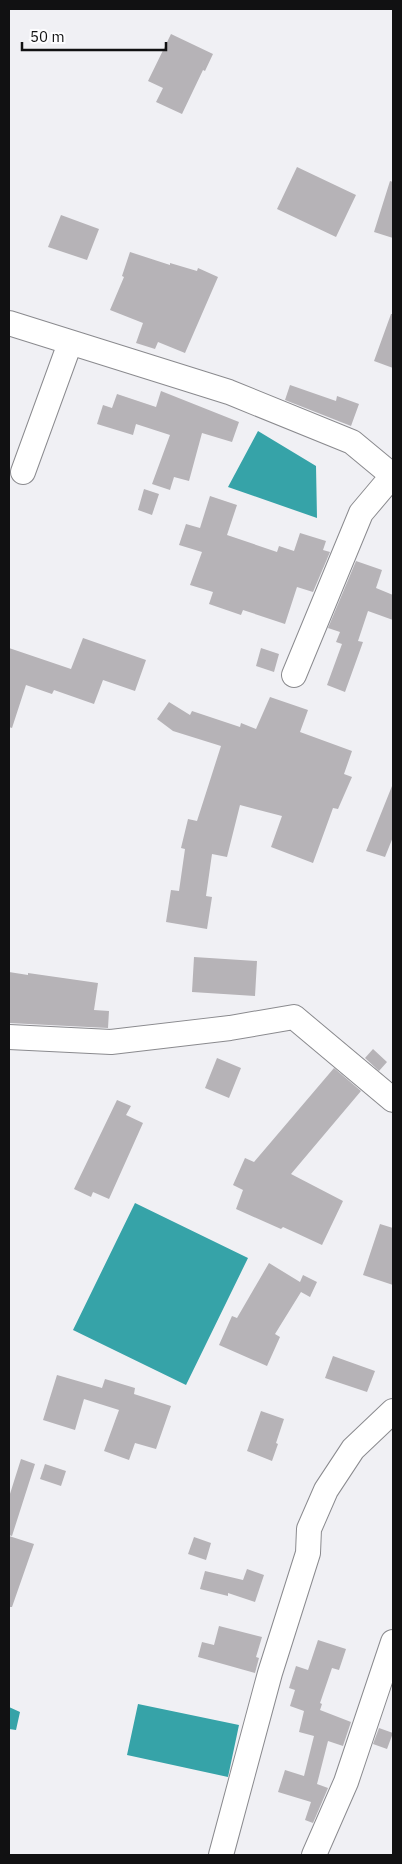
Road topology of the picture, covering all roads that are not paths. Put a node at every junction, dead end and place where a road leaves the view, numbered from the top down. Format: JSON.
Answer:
{"nodes":[{"id":1,"x":9,"y":323,"type":"edge"},
{"id":2,"x":70,"y":342,"type":"junction"},
{"id":3,"x":22,"y":472,"type":"dead end"},
{"id":4,"x":393,"y":476,"type":"edge"},
{"id":5,"x":294,"y":675,"type":"dead end"},
{"id":6,"x":9,"y":1037,"type":"edge"},
{"id":7,"x":393,"y":1100,"type":"edge"},
{"id":8,"x":393,"y":1411,"type":"edge"},
{"id":9,"x":393,"y":1642,"type":"edge"},
{"id":10,"x":221,"y":1855,"type":"edge"},
{"id":11,"x":314,"y":1855,"type":"edge"}],
"edges":[{"from":1,"to":2,"type":"street"},
{"from":2,"to":3,"type":"street"},
{"from":2,"to":4,"type":"street"},
{"from":4,"to":5,"type":"street"},
{"from":6,"to":7,"type":"street"},
{"from":8,"to":10,"type":"street"},
{"from":9,"to":11,"type":"street"}]}
